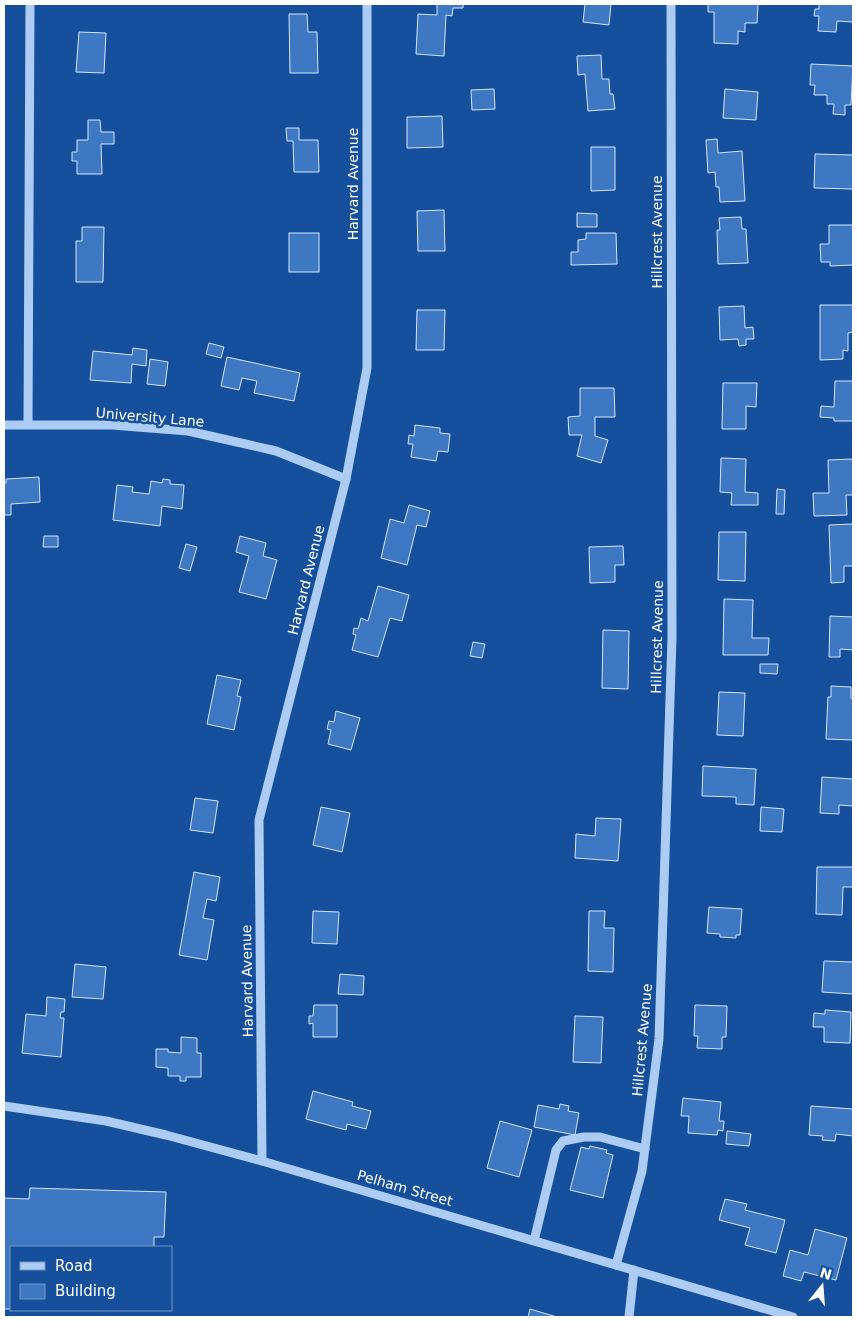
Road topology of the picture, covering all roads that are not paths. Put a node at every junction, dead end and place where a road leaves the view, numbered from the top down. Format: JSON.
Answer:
{"nodes":[{"id":1,"x":30,"y":4,"type":"edge"},
{"id":2,"x":367,"y":4,"type":"edge"},
{"id":3,"x":671,"y":4,"type":"edge"},
{"id":4,"x":28,"y":424,"type":"junction"},
{"id":5,"x":4,"y":425,"type":"edge"},
{"id":6,"x":346,"y":480,"type":"junction"},
{"id":7,"x":4,"y":1106,"type":"edge"},
{"id":8,"x":645,"y":1149,"type":"junction"},
{"id":9,"x":262,"y":1161,"type":"junction"},
{"id":10,"x":534,"y":1241,"type":"junction"},
{"id":11,"x":616,"y":1265,"type":"junction"},
{"id":12,"x":634,"y":1270,"type":"junction"},
{"id":13,"x":630,"y":1317,"type":"edge"},
{"id":14,"x":793,"y":1317,"type":"edge"}],
"edges":[{"from":1,"to":4,"type":"street"},
{"from":2,"to":6,"type":"street","name":"Harvard Avenue"},
{"from":3,"to":8,"type":"street","name":"Hillcrest Avenue"},
{"from":4,"to":5,"type":"street","name":"University Lane"},
{"from":4,"to":6,"type":"street","name":"University Lane"},
{"from":6,"to":9,"type":"street","name":"Harvard Avenue"},
{"from":7,"to":9,"type":"street","name":"Pelham Street"},
{"from":8,"to":10,"type":"street"},
{"from":8,"to":11,"type":"street","name":"Hillcrest Avenue"},
{"from":9,"to":10,"type":"street","name":"Pelham Street"},
{"from":10,"to":11,"type":"street","name":"Pelham Street"},
{"from":11,"to":12,"type":"street","name":"Pelham Street"},
{"from":12,"to":13,"type":"street"},
{"from":12,"to":14,"type":"street","name":"Pelham Street"}]}
